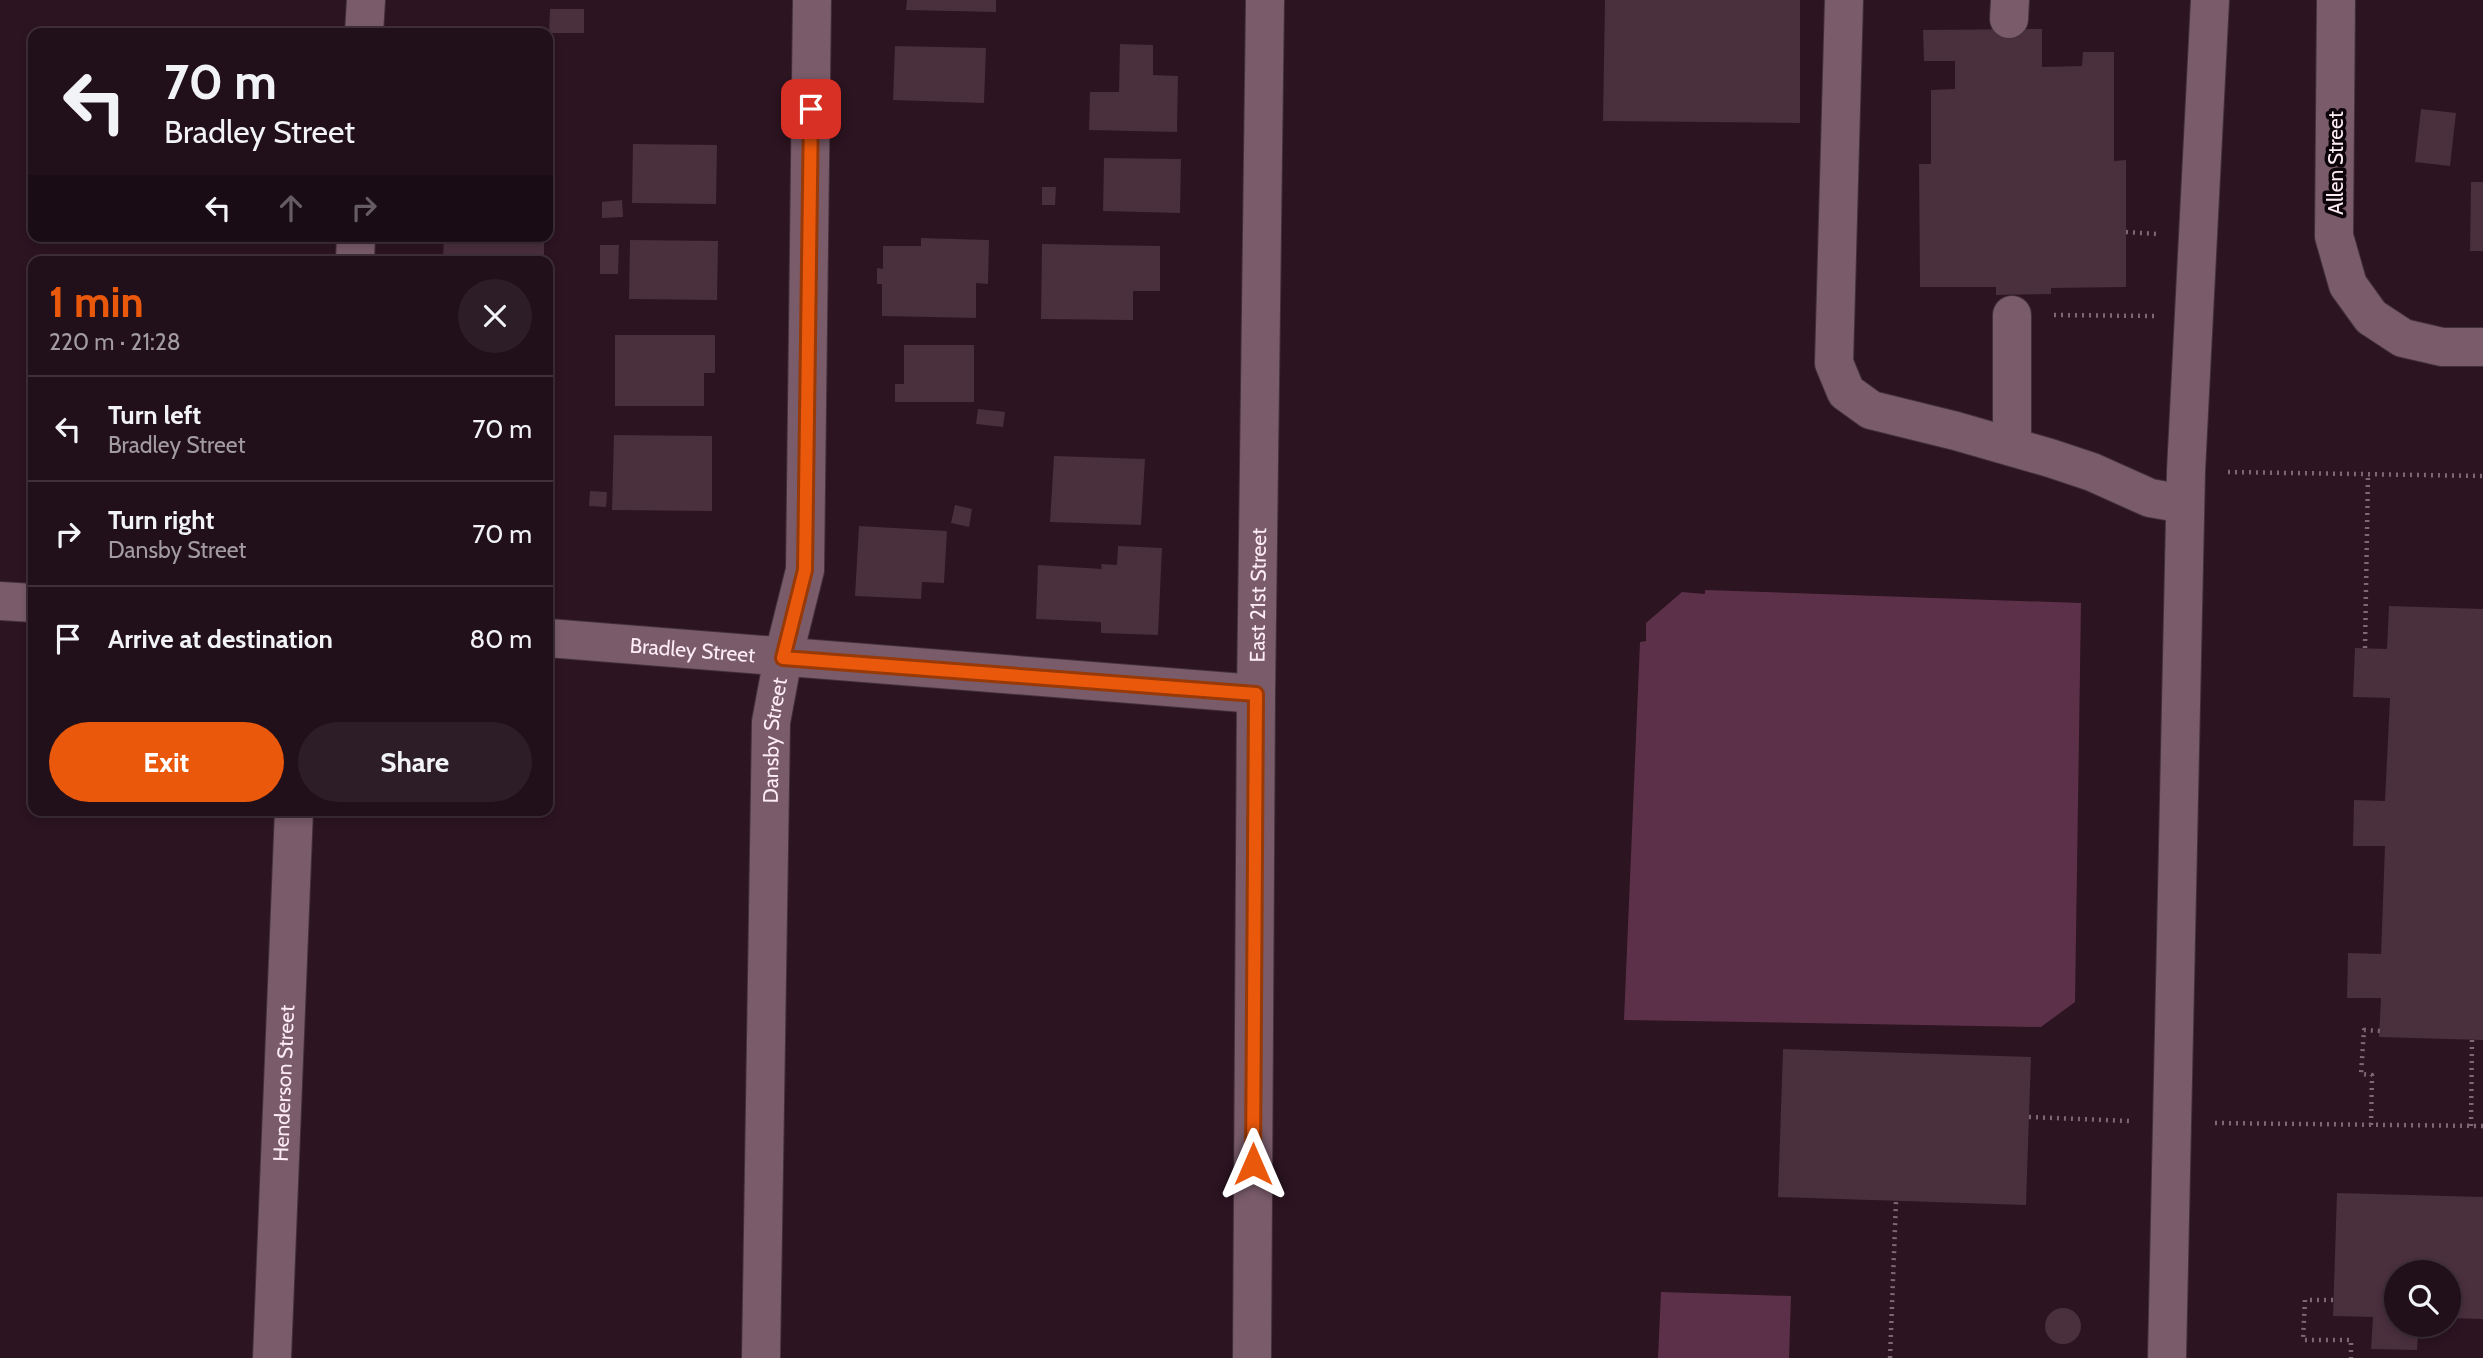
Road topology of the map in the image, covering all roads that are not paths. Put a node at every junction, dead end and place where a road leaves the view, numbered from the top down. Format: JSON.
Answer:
{"nodes":[{"id":1,"x":366,"y":0,"type":"edge"},
{"id":2,"x":812,"y":0,"type":"edge"},
{"id":3,"x":1265,"y":0,"type":"edge"},
{"id":4,"x":1844,"y":0,"type":"edge"},
{"id":5,"x":2210,"y":0,"type":"edge"},
{"id":6,"x":2336,"y":0,"type":"edge"},
{"id":7,"x":364,"y":28,"type":"edge"},
{"id":8,"x":2012,"y":315,"type":"road end"},
{"id":9,"x":2483,"y":347,"type":"edge"},
{"id":10,"x":2012,"y":447,"type":"junction"},
{"id":11,"x":2186,"y":488,"type":"junction"},
{"id":12,"x":0,"y":601,"type":"edge"},
{"id":13,"x":28,"y":603,"type":"edge"},
{"id":14,"x":553,"y":638,"type":"edge"},
{"id":15,"x":783,"y":658,"type":"junction"},
{"id":16,"x":1256,"y":694,"type":"junction"},
{"id":17,"x":294,"y":816,"type":"edge"},
{"id":18,"x":272,"y":1358,"type":"edge"},
{"id":19,"x":761,"y":1358,"type":"edge"},
{"id":20,"x":1252,"y":1358,"type":"edge"},
{"id":21,"x":2167,"y":1358,"type":"edge"}],
"edges":[{"from":1,"to":7,"type":"street"},
{"from":2,"to":15,"type":"street","name":"Dansby Street"},
{"from":3,"to":16,"type":"street","name":"East 21st Street"},
{"from":4,"to":10,"type":"street"},
{"from":5,"to":11,"type":"street"},
{"from":6,"to":9,"type":"street","name":"Allen Street"},
{"from":8,"to":10,"type":"street"},
{"from":10,"to":11,"type":"street"},
{"from":11,"to":21,"type":"street"},
{"from":12,"to":13,"type":"street"},
{"from":14,"to":15,"type":"street","name":"Bradley Street"},
{"from":15,"to":16,"type":"street","name":"Bradley Street"},
{"from":15,"to":19,"type":"street","name":"Dansby Street"},
{"from":16,"to":20,"type":"street","name":"East 21st Street"},
{"from":17,"to":18,"type":"street","name":"Henderson Street"}]}
